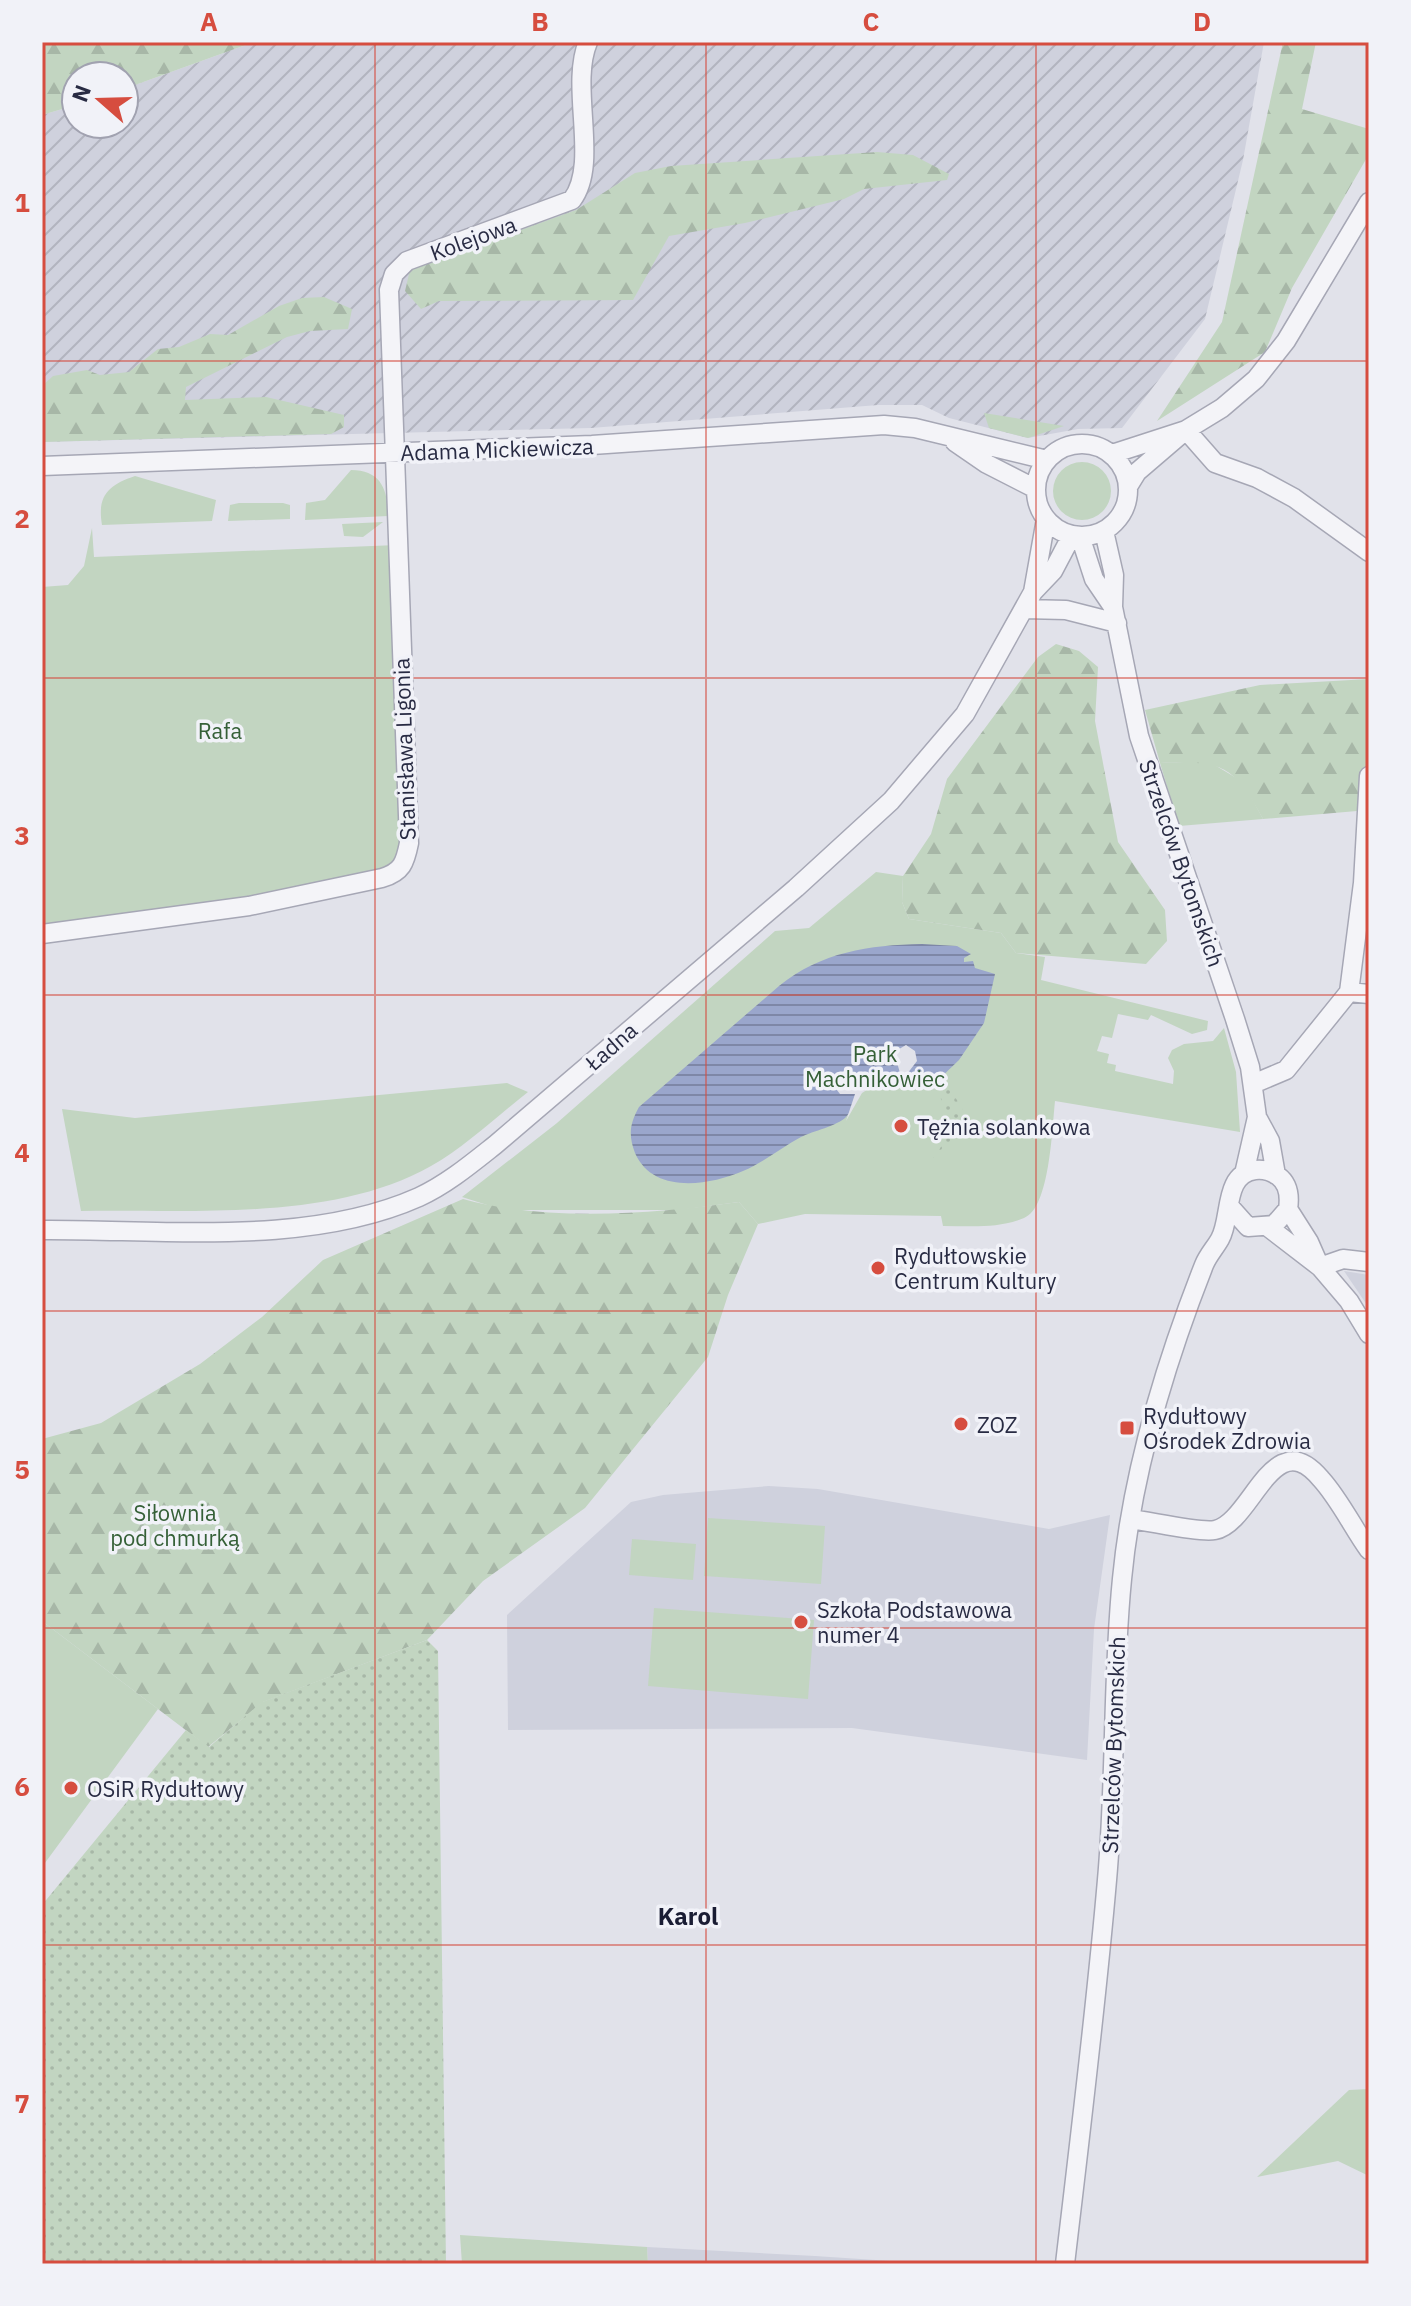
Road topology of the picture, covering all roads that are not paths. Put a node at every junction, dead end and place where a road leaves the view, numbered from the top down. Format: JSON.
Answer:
{"nodes":[{"id":1,"x":588,"y":42,"type":"edge"},
{"id":2,"x":1369,"y":202,"type":"edge"},
{"id":3,"x":1186,"y":430,"type":"junction"},
{"id":4,"x":949,"y":438,"type":"junction"},
{"id":5,"x":393,"y":453,"type":"junction"},
{"id":6,"x":1112,"y":454,"type":"junction"},
{"id":7,"x":1047,"y":460,"type":"junction"},
{"id":8,"x":42,"y":466,"type":"edge"},
{"id":9,"x":1129,"y":485,"type":"junction"},
{"id":10,"x":1036,"y":489,"type":"junction"},
{"id":11,"x":1046,"y":519,"type":"junction"},
{"id":12,"x":1104,"y":531,"type":"junction"},
{"id":13,"x":1076,"y":536,"type":"junction"},
{"id":14,"x":1369,"y":552,"type":"edge"},
{"id":15,"x":1029,"y":600,"type":"junction"},
{"id":16,"x":1115,"y":615,"type":"junction"},
{"id":17,"x":1369,"y":776,"type":"edge"},
{"id":18,"x":42,"y":934,"type":"edge"},
{"id":19,"x":1349,"y":992,"type":"junction"},
{"id":20,"x":1369,"y":994,"type":"edge"},
{"id":21,"x":1253,"y":1084,"type":"junction"},
{"id":22,"x":1257,"y":1117,"type":"junction"},
{"id":23,"x":1244,"y":1174,"type":"junction"},
{"id":24,"x":1276,"y":1175,"type":"junction"},
{"id":25,"x":1231,"y":1208,"type":"junction"},
{"id":26,"x":1288,"y":1209,"type":"junction"},
{"id":27,"x":1248,"y":1227,"type":"junction"},
{"id":28,"x":1268,"y":1227,"type":"junction"},
{"id":29,"x":42,"y":1230,"type":"edge"},
{"id":30,"x":1220,"y":1239,"type":"junction"},
{"id":31,"x":1369,"y":1262,"type":"edge"},
{"id":32,"x":1320,"y":1267,"type":"junction"},
{"id":33,"x":1369,"y":1334,"type":"edge"},
{"id":34,"x":1130,"y":1519,"type":"junction"},
{"id":35,"x":1369,"y":1550,"type":"edge"},
{"id":36,"x":1065,"y":2264,"type":"edge"}],
"edges":[{"from":1,"to":5,"type":"street","name":"Kolejowa"},
{"from":2,"to":3,"type":"street"},
{"from":3,"to":6,"type":"street"},
{"from":3,"to":9,"type":"street"},
{"from":3,"to":14,"type":"street"},
{"from":4,"to":5,"type":"street","name":"Adama Mickiewicza"},
{"from":4,"to":7,"type":"street","name":"Adama Mickiewicza"},
{"from":4,"to":10,"type":"street","name":"Adama Mickiewicza"},
{"from":5,"to":8,"type":"street","name":"Adama Mickiewicza"},
{"from":5,"to":18,"type":"street","name":"Stanisława Ligonia"},
{"from":6,"to":7,"type":"street"},
{"from":6,"to":9,"type":"street"},
{"from":7,"to":10,"type":"street"},
{"from":9,"to":12,"type":"street"},
{"from":10,"to":11,"type":"street"},
{"from":11,"to":13,"type":"street"},
{"from":11,"to":15,"type":"street","name":"Ładna"},
{"from":12,"to":13,"type":"street"},
{"from":12,"to":16,"type":"street","name":"Strzelców Bytomskich"},
{"from":13,"to":15,"type":"street","name":"Ładna"},
{"from":13,"to":16,"type":"street","name":"Strzelców Bytomskich"},
{"from":15,"to":16,"type":"street"},
{"from":15,"to":29,"type":"street","name":"Ładna"},
{"from":16,"to":21,"type":"street","name":"Strzelców Bytomskich"},
{"from":17,"to":19,"type":"street"},
{"from":19,"to":20,"type":"street"},
{"from":19,"to":21,"type":"street"},
{"from":21,"to":22,"type":"street","name":"Strzelców Bytomskich"},
{"from":22,"to":23,"type":"street"},
{"from":22,"to":24,"type":"street"},
{"from":23,"to":24,"type":"street"},
{"from":23,"to":25,"type":"street"},
{"from":24,"to":26,"type":"street"},
{"from":25,"to":27,"type":"street"},
{"from":25,"to":30,"type":"street","name":"Strzelców Bytomskich"},
{"from":26,"to":28,"type":"street"},
{"from":26,"to":32,"type":"street"},
{"from":27,"to":28,"type":"street"},
{"from":27,"to":30,"type":"street"},
{"from":28,"to":32,"type":"street"},
{"from":30,"to":34,"type":"street","name":"Strzelców Bytomskich"},
{"from":31,"to":32,"type":"street"},
{"from":32,"to":33,"type":"street"},
{"from":34,"to":35,"type":"street"},
{"from":34,"to":36,"type":"street","name":"Strzelców Bytomskich"}]}
